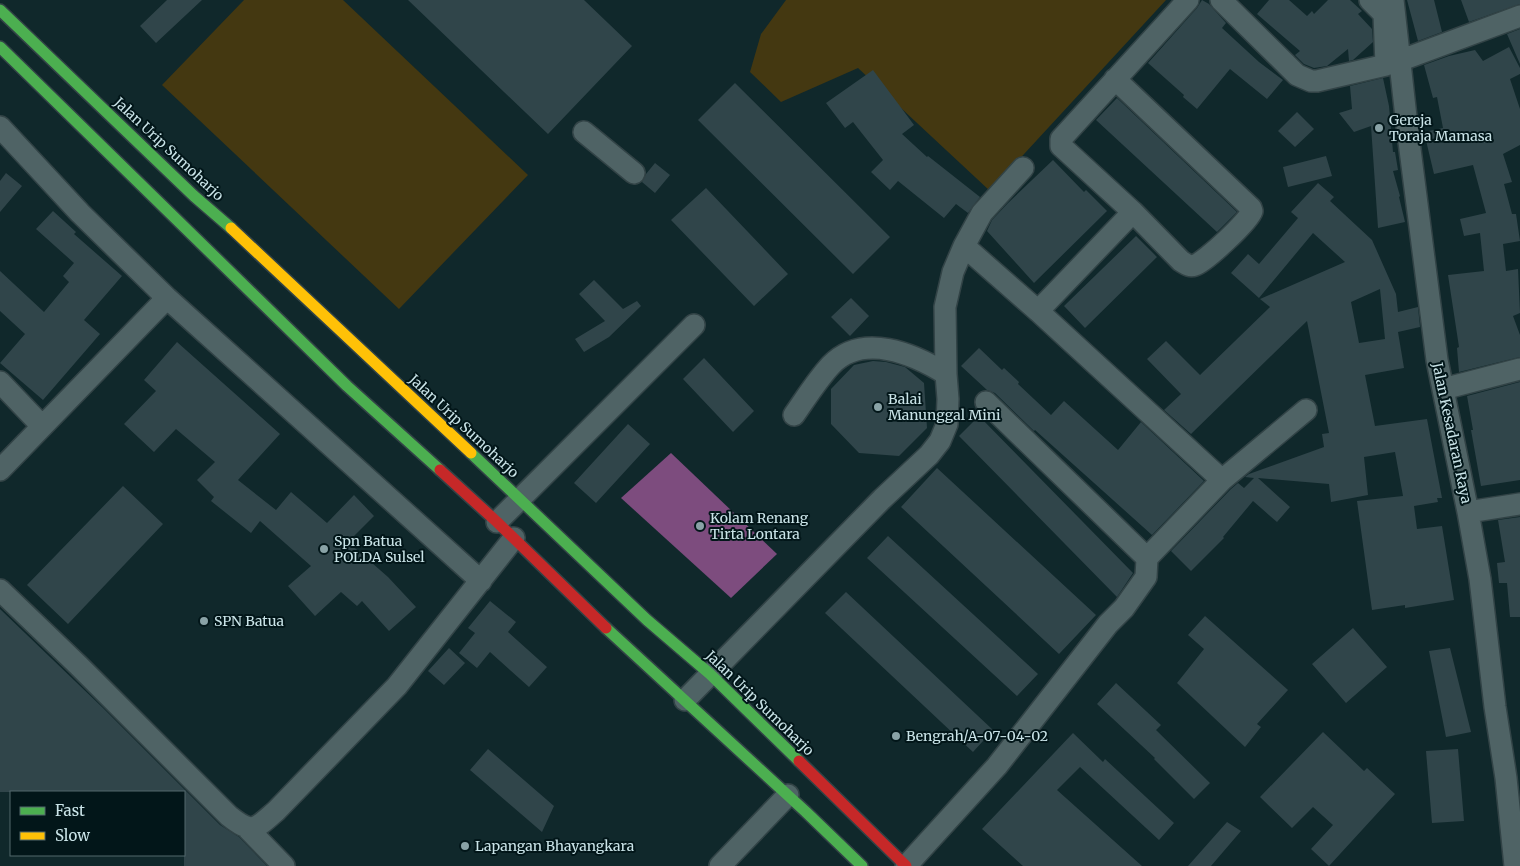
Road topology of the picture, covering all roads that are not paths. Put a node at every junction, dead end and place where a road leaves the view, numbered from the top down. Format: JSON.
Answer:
{"nodes":[{"id":1,"x":1188,"y":0,"type":"edge"},
{"id":2,"x":1221,"y":0,"type":"edge"},
{"id":3,"x":1370,"y":0,"type":"edge"},
{"id":4,"x":1393,"y":0,"type":"edge"},
{"id":5,"x":1,"y":12,"type":"edge"},
{"id":6,"x":1520,"y":16,"type":"edge"},
{"id":7,"x":0,"y":47,"type":"edge"},
{"id":8,"x":1400,"y":61,"type":"junction"},
{"id":9,"x":1115,"y":79,"type":"junction"},
{"id":10,"x":0,"y":127,"type":"edge"},
{"id":11,"x":584,"y":132,"type":"dead end"},
{"id":12,"x":1023,"y":168,"type":"dead end"},
{"id":13,"x":634,"y":174,"type":"dead end"},
{"id":14,"x":1133,"y":212,"type":"junction"},
{"id":15,"x":964,"y":246,"type":"junction"},
{"id":16,"x":168,"y":298,"type":"junction"},
{"id":17,"x":1038,"y":311,"type":"junction"},
{"id":18,"x":694,"y":325,"type":"dead end"},
{"id":19,"x":1520,"y":369,"type":"edge"},
{"id":20,"x":946,"y":374,"type":"junction"},
{"id":21,"x":0,"y":382,"type":"edge"},
{"id":22,"x":1443,"y":389,"type":"junction"},
{"id":23,"x":986,"y":402,"type":"dead end"},
{"id":24,"x":1306,"y":410,"type":"dead end"},
{"id":25,"x":794,"y":415,"type":"dead end"},
{"id":26,"x":42,"y":426,"type":"junction"},
{"id":27,"x":0,"y":470,"type":"edge"},
{"id":28,"x":1222,"y":480,"type":"junction"},
{"id":29,"x":521,"y":500,"type":"junction"},
{"id":30,"x":1520,"y":504,"type":"edge"},
{"id":31,"x":1468,"y":512,"type":"junction"},
{"id":32,"x":497,"y":522,"type":"junction"},
{"id":33,"x":514,"y":538,"type":"junction"},
{"id":34,"x":1147,"y":558,"type":"junction"},
{"id":35,"x":481,"y":581,"type":"junction"},
{"id":36,"x":0,"y":590,"type":"edge"},
{"id":37,"x":710,"y":674,"type":"junction"},
{"id":38,"x":685,"y":700,"type":"junction"},
{"id":39,"x":1513,"y":777,"type":"edge"},
{"id":40,"x":788,"y":795,"type":"junction"},
{"id":41,"x":248,"y":829,"type":"junction"},
{"id":42,"x":284,"y":866,"type":"edge"},
{"id":43,"x":720,"y":866,"type":"edge"},
{"id":44,"x":862,"y":866,"type":"edge"},
{"id":45,"x":906,"y":866,"type":"edge"},
{"id":46,"x":1516,"y":866,"type":"edge"}],
"edges":[{"from":1,"to":9,"type":"street"},
{"from":2,"to":3,"type":"street"},
{"from":4,"to":8,"type":"street","name":"Jalan Kesadaran Raya"},
{"from":5,"to":29,"type":"highway","name":"Jalan Urip Sumoharjo"},
{"from":6,"to":8,"type":"street"},
{"from":7,"to":32,"type":"highway"},
{"from":8,"to":22,"type":"street","name":"Jalan Kesadaran Raya"},
{"from":9,"to":14,"type":"street"},
{"from":9,"to":14,"type":"street"},
{"from":10,"to":16,"type":"street"},
{"from":11,"to":13,"type":"street"},
{"from":12,"to":15,"type":"street"},
{"from":14,"to":17,"type":"street"},
{"from":15,"to":17,"type":"street"},
{"from":15,"to":20,"type":"street"},
{"from":16,"to":26,"type":"street"},
{"from":16,"to":35,"type":"street"},
{"from":17,"to":28,"type":"street"},
{"from":18,"to":29,"type":"street"},
{"from":19,"to":22,"type":"street"},
{"from":20,"to":25,"type":"street"},
{"from":20,"to":37,"type":"street"},
{"from":21,"to":26,"type":"street"},
{"from":22,"to":31,"type":"street","name":"Jalan Kesadaran Raya"},
{"from":23,"to":34,"type":"street"},
{"from":24,"to":28,"type":"street"},
{"from":26,"to":27,"type":"street"},
{"from":28,"to":34,"type":"street"},
{"from":29,"to":32,"type":"street"},
{"from":29,"to":37,"type":"highway","name":"Jalan Urip Sumoharjo"},
{"from":30,"to":31,"type":"street"},
{"from":31,"to":39,"type":"street","name":"Jalan Kesadaran Raya"},
{"from":32,"to":33,"type":"highway"},
{"from":33,"to":35,"type":"street"},
{"from":33,"to":38,"type":"highway"},
{"from":34,"to":45,"type":"street"},
{"from":35,"to":41,"type":"street"},
{"from":36,"to":41,"type":"street"},
{"from":37,"to":38,"type":"street"},
{"from":37,"to":45,"type":"highway","name":"Jalan Urip Sumoharjo"},
{"from":38,"to":40,"type":"highway"},
{"from":39,"to":46,"type":"street","name":"Jalan Kesadaran Raya"},
{"from":40,"to":43,"type":"street"},
{"from":40,"to":44,"type":"highway"},
{"from":41,"to":42,"type":"street"}]}
